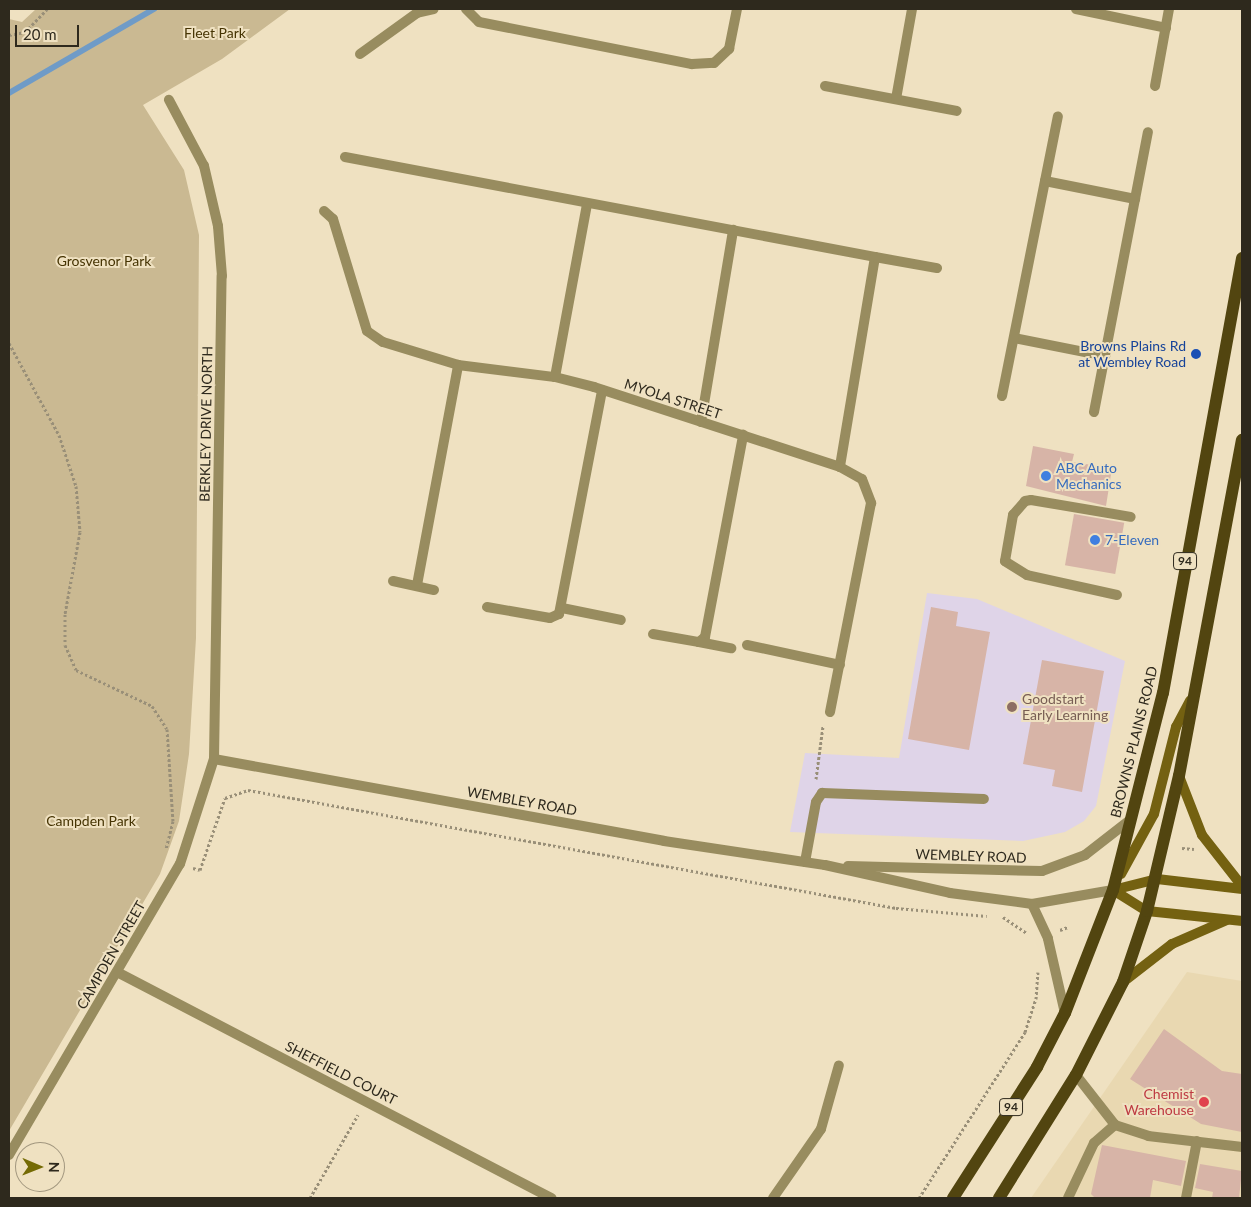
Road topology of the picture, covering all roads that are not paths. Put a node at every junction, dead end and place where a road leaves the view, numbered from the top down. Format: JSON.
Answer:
{"nodes":[{"id":1,"x":434,"y":9,"type":"edge"},
{"id":2,"x":466,"y":9,"type":"edge"},
{"id":3,"x":737,"y":9,"type":"edge"},
{"id":4,"x":912,"y":9,"type":"edge"},
{"id":5,"x":1076,"y":9,"type":"edge"},
{"id":6,"x":1170,"y":9,"type":"edge"},
{"id":7,"x":1166,"y":28,"type":"junction"},
{"id":8,"x":360,"y":54,"type":"dead end"},
{"id":9,"x":825,"y":86,"type":"dead end"},
{"id":10,"x":1155,"y":86,"type":"dead end"},
{"id":11,"x":896,"y":99,"type":"junction"},
{"id":12,"x":168,"y":100,"type":"dead end"},
{"id":13,"x":957,"y":110,"type":"dead end"},
{"id":14,"x":1058,"y":117,"type":"dead end"},
{"id":15,"x":1148,"y":132,"type":"dead end"},
{"id":16,"x":345,"y":157,"type":"dead end"},
{"id":17,"x":1045,"y":181,"type":"junction"},
{"id":18,"x":1135,"y":199,"type":"junction"},
{"id":19,"x":586,"y":204,"type":"junction"},
{"id":20,"x":324,"y":211,"type":"dead end"},
{"id":21,"x":733,"y":230,"type":"junction"},
{"id":22,"x":875,"y":257,"type":"junction"},
{"id":23,"x":1242,"y":258,"type":"edge"},
{"id":24,"x":937,"y":268,"type":"dead end"},
{"id":25,"x":1014,"y":338,"type":"junction"},
{"id":26,"x":1105,"y":356,"type":"junction"},
{"id":27,"x":458,"y":365,"type":"junction"},
{"id":28,"x":555,"y":377,"type":"junction"},
{"id":29,"x":602,"y":390,"type":"junction"},
{"id":30,"x":1002,"y":396,"type":"dead end"},
{"id":31,"x":1094,"y":412,"type":"dead end"},
{"id":32,"x":700,"y":422,"type":"junction"},
{"id":33,"x":743,"y":435,"type":"junction"},
{"id":34,"x":1242,"y":440,"type":"edge"},
{"id":35,"x":840,"y":467,"type":"junction"},
{"id":36,"x":1131,"y":517,"type":"dead end"},
{"id":37,"x":393,"y":581,"type":"dead end"},
{"id":38,"x":417,"y":586,"type":"junction"},
{"id":39,"x":434,"y":590,"type":"dead end"},
{"id":40,"x":1117,"y":595,"type":"dead end"},
{"id":41,"x":487,"y":607,"type":"dead end"},
{"id":42,"x":562,"y":608,"type":"junction"},
{"id":43,"x":621,"y":620,"type":"dead end"},
{"id":44,"x":653,"y":634,"type":"dead end"},
{"id":45,"x":699,"y":642,"type":"junction"},
{"id":46,"x":747,"y":645,"type":"dead end"},
{"id":47,"x":731,"y":648,"type":"dead end"},
{"id":48,"x":840,"y":664,"type":"junction"},
{"id":49,"x":1193,"y":697,"type":"junction"},
{"id":50,"x":830,"y":712,"type":"road end"},
{"id":51,"x":214,"y":758,"type":"junction"},
{"id":52,"x":1179,"y":776,"type":"junction"},
{"id":53,"x":984,"y":799,"type":"dead end"},
{"id":54,"x":1130,"y":820,"type":"junction"},
{"id":55,"x":805,"y":862,"type":"junction"},
{"id":56,"x":825,"y":865,"type":"junction"},
{"id":57,"x":1157,"y":879,"type":"junction"},
{"id":58,"x":1242,"y":888,"type":"edge"},
{"id":59,"x":1112,"y":890,"type":"junction"},
{"id":60,"x":1032,"y":904,"type":"junction"},
{"id":61,"x":1147,"y":911,"type":"junction"},
{"id":62,"x":1228,"y":919,"type":"junction"},
{"id":63,"x":1242,"y":922,"type":"edge"},
{"id":64,"x":117,"y":972,"type":"junction"},
{"id":65,"x":1123,"y":982,"type":"junction"},
{"id":66,"x":1065,"y":1013,"type":"junction"},
{"id":67,"x":839,"y":1065,"type":"dead end"},
{"id":68,"x":1076,"y":1075,"type":"junction"},
{"id":69,"x":1115,"y":1125,"type":"junction"},
{"id":70,"x":1197,"y":1141,"type":"junction"},
{"id":71,"x":1242,"y":1147,"type":"edge"},
{"id":72,"x":9,"y":1155,"type":"edge"},
{"id":73,"x":552,"y":1198,"type":"edge"},
{"id":74,"x":773,"y":1198,"type":"edge"},
{"id":75,"x":953,"y":1198,"type":"edge"},
{"id":76,"x":999,"y":1198,"type":"edge"},
{"id":77,"x":1068,"y":1198,"type":"edge"},
{"id":78,"x":1186,"y":1198,"type":"edge"}],
"edges":[{"from":1,"to":8,"type":"street"},
{"from":2,"to":3,"type":"street"},
{"from":4,"to":11,"type":"street"},
{"from":5,"to":7,"type":"street"},
{"from":6,"to":7,"type":"street"},
{"from":7,"to":10,"type":"street"},
{"from":9,"to":11,"type":"street"},
{"from":11,"to":13,"type":"street"},
{"from":12,"to":51,"type":"street","name":"BERKLEY DRIVE NORTH"},
{"from":14,"to":17,"type":"street"},
{"from":15,"to":18,"type":"street"},
{"from":16,"to":19,"type":"street"},
{"from":17,"to":18,"type":"street"},
{"from":17,"to":25,"type":"street"},
{"from":18,"to":26,"type":"street"},
{"from":19,"to":21,"type":"street"},
{"from":19,"to":28,"type":"street"},
{"from":20,"to":27,"type":"street","name":"MYOLA STREET"},
{"from":21,"to":22,"type":"street"},
{"from":21,"to":32,"type":"street"},
{"from":22,"to":24,"type":"street"},
{"from":22,"to":35,"type":"street"},
{"from":23,"to":54,"type":"main road","name":"BROWNS PLAINS ROAD","number":"94"},
{"from":25,"to":26,"type":"street"},
{"from":25,"to":30,"type":"street"},
{"from":26,"to":31,"type":"street"},
{"from":27,"to":28,"type":"street","name":"MYOLA STREET"},
{"from":27,"to":38,"type":"street"},
{"from":28,"to":29,"type":"street","name":"MYOLA STREET"},
{"from":29,"to":32,"type":"street","name":"MYOLA STREET"},
{"from":29,"to":42,"type":"street"},
{"from":32,"to":33,"type":"street","name":"MYOLA STREET"},
{"from":33,"to":35,"type":"street","name":"MYOLA STREET"},
{"from":33,"to":45,"type":"street"},
{"from":34,"to":49,"type":"main road","number":"94"},
{"from":35,"to":48,"type":"street","name":"MYOLA STREET"},
{"from":36,"to":40,"type":"street"},
{"from":37,"to":38,"type":"street"},
{"from":38,"to":39,"type":"street"},
{"from":41,"to":42,"type":"street"},
{"from":42,"to":43,"type":"street"},
{"from":44,"to":45,"type":"street"},
{"from":45,"to":47,"type":"street"},
{"from":46,"to":48,"type":"street"},
{"from":48,"to":50,"type":"street","name":"MYOLA STREET"},
{"from":49,"to":52,"type":"main road","number":"94"},
{"from":49,"to":59,"type":"main road"},
{"from":51,"to":55,"type":"street","name":"WEMBLEY ROAD"},
{"from":51,"to":64,"type":"street","name":"CAMPDEN STREET"},
{"from":52,"to":57,"type":"main road","number":"94"},
{"from":52,"to":58,"type":"main road"},
{"from":53,"to":55,"type":"street"},
{"from":54,"to":56,"type":"street","name":"WEMBLEY ROAD"},
{"from":54,"to":59,"type":"main road","name":"BROWNS PLAINS ROAD","number":"94"},
{"from":55,"to":56,"type":"street","name":"WEMBLEY ROAD"},
{"from":56,"to":60,"type":"street","name":"WEMBLEY ROAD"},
{"from":57,"to":58,"type":"main road","name":"WEMBLEY ROAD"},
{"from":57,"to":59,"type":"main road","name":"WEMBLEY ROAD"},
{"from":57,"to":61,"type":"main road","number":"94"},
{"from":59,"to":60,"type":"street","name":"WEMBLEY ROAD"},
{"from":59,"to":61,"type":"main road"},
{"from":59,"to":66,"type":"main road","name":"BROWNS PLAINS ROAD","number":"94"},
{"from":60,"to":66,"type":"street"},
{"from":61,"to":62,"type":"main road"},
{"from":61,"to":65,"type":"main road","number":"94"},
{"from":62,"to":63,"type":"main road"},
{"from":62,"to":65,"type":"main road"},
{"from":64,"to":72,"type":"street","name":"CAMPDEN STREET"},
{"from":64,"to":73,"type":"street","name":"SHEFFIELD COURT"},
{"from":65,"to":68,"type":"main road","number":"94"},
{"from":66,"to":75,"type":"main road","name":"BROWNS PLAINS ROAD","number":"94"},
{"from":67,"to":74,"type":"street"},
{"from":68,"to":69,"type":"street"},
{"from":68,"to":76,"type":"main road","number":"94"},
{"from":69,"to":70,"type":"street"},
{"from":69,"to":77,"type":"street"},
{"from":70,"to":71,"type":"street"},
{"from":70,"to":78,"type":"street"}]}
